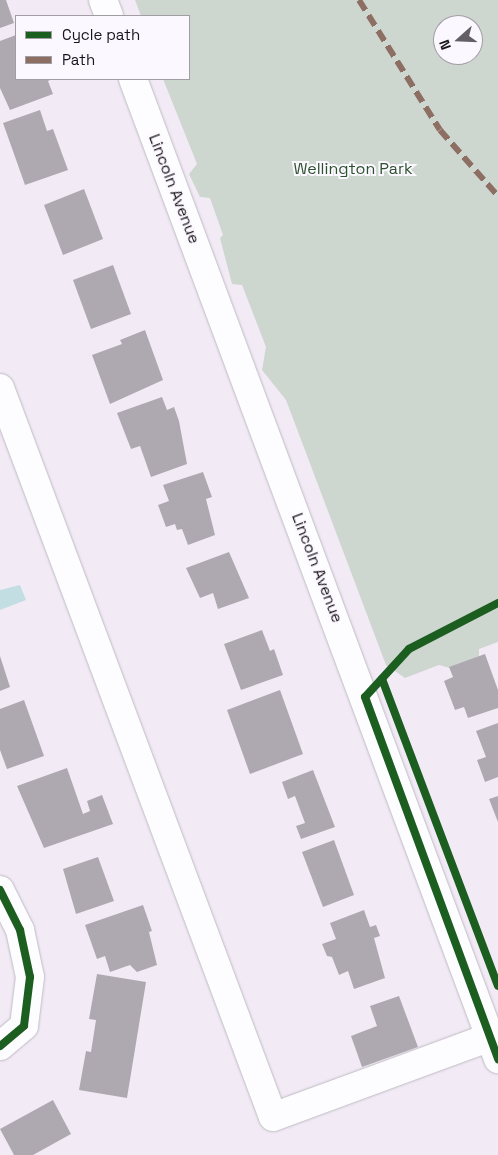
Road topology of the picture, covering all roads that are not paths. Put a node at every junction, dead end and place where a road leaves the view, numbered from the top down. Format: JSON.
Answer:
{"nodes":[{"id":1,"x":103,"y":0,"type":"edge"},
{"id":2,"x":109,"y":15,"type":"edge"},
{"id":3,"x":133,"y":80,"type":"edge"},
{"id":4,"x":0,"y":388,"type":"edge"},
{"id":5,"x":0,"y":890,"type":"edge"},
{"id":6,"x":0,"y":1046,"type":"edge"},
{"id":7,"x":494,"y":1048,"type":"edge"}],
"edges":[{"from":1,"to":2,"type":"main road"},
{"from":3,"to":7,"type":"main road","name":"Lincoln Avenue"},
{"from":4,"to":7,"type":"main road"},
{"from":5,"to":6,"type":"main road"}]}
